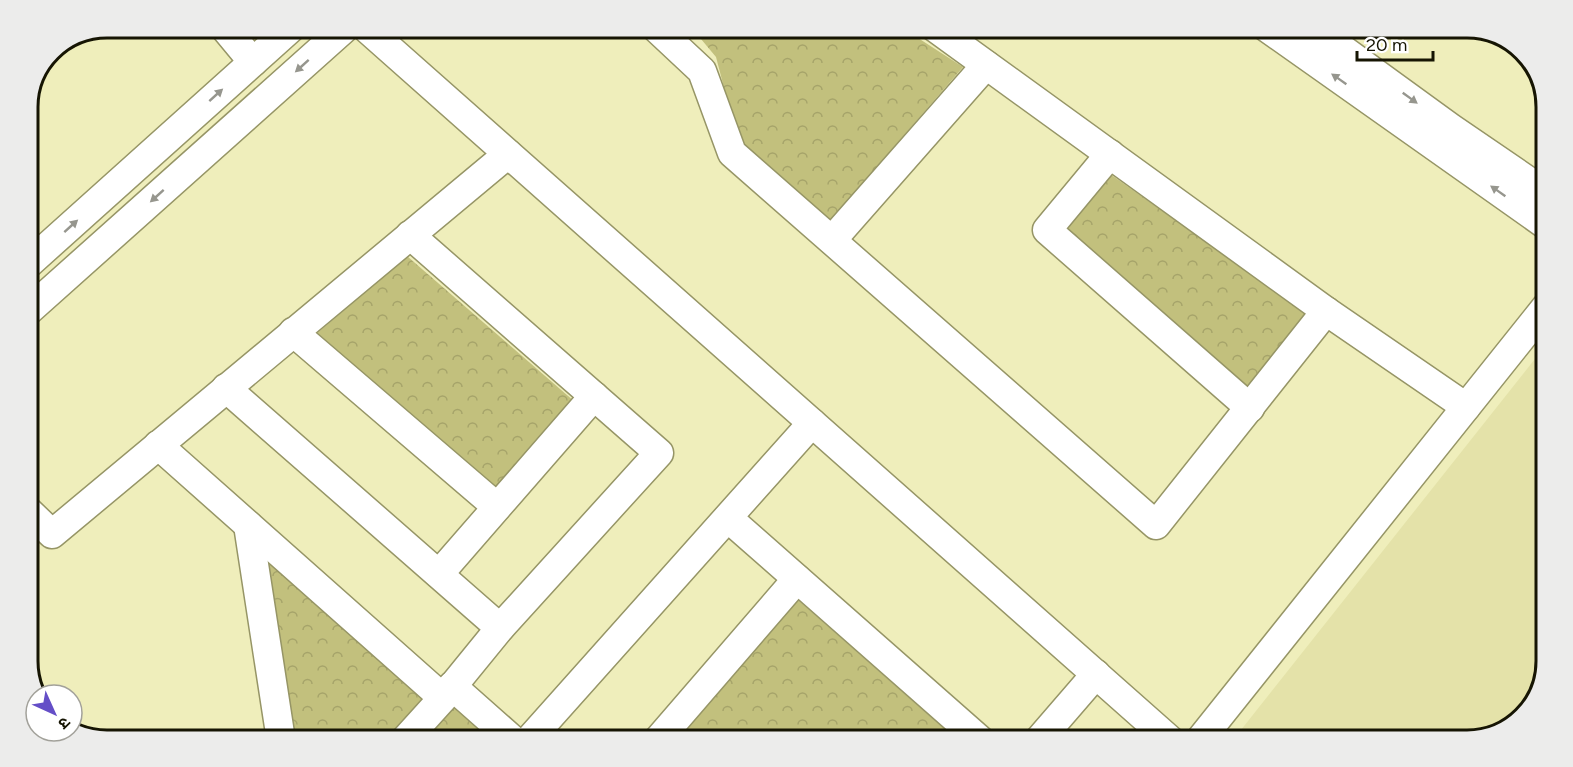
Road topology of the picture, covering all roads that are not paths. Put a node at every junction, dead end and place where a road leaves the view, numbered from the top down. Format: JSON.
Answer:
{"nodes":[{"id":1,"x":232,"y":37,"type":"edge"},
{"id":2,"x":281,"y":37,"type":"edge"},
{"id":3,"x":335,"y":37,"type":"edge"},
{"id":4,"x":375,"y":37,"type":"edge"},
{"id":5,"x":666,"y":37,"type":"edge"},
{"id":6,"x":948,"y":37,"type":"edge"},
{"id":7,"x":1280,"y":37,"type":"edge"},
{"id":8,"x":1332,"y":37,"type":"edge"},
{"id":9,"x":253,"y":62,"type":"junction"},
{"id":10,"x":986,"y":65,"type":"junction"},
{"id":11,"x":508,"y":154,"type":"junction"},
{"id":12,"x":1110,"y":154,"type":"junction"},
{"id":13,"x":1535,"y":186,"type":"edge"},
{"id":14,"x":1535,"y":217,"type":"edge"},
{"id":15,"x":410,"y":236,"type":"junction"},
{"id":16,"x":832,"y":240,"type":"junction"},
{"id":17,"x":38,"y":255,"type":"edge"},
{"id":18,"x":38,"y":302,"type":"edge"},
{"id":19,"x":1326,"y":311,"type":"junction"},
{"id":20,"x":1535,"y":320,"type":"edge"},
{"id":21,"x":293,"y":332,"type":"junction"},
{"id":22,"x":226,"y":388,"type":"junction"},
{"id":23,"x":594,"y":396,"type":"junction"},
{"id":24,"x":1466,"y":407,"type":"junction"},
{"id":25,"x":1250,"y":408,"type":"junction"},
{"id":26,"x":812,"y":423,"type":"junction"},
{"id":27,"x":158,"y":445,"type":"junction"},
{"id":28,"x":497,"y":507,"type":"junction"},
{"id":29,"x":728,"y":518,"type":"junction"},
{"id":30,"x":38,"y":521,"type":"edge"},
{"id":31,"x":248,"y":525,"type":"junction"},
{"id":32,"x":439,"y":574,"type":"junction"},
{"id":33,"x":797,"y":579,"type":"junction"},
{"id":34,"x":500,"y":628,"type":"junction"},
{"id":35,"x":1096,"y":674,"type":"junction"},
{"id":36,"x":447,"y":692,"type":"junction"},
{"id":37,"x":279,"y":730,"type":"edge"},
{"id":38,"x":414,"y":730,"type":"edge"},
{"id":39,"x":499,"y":730,"type":"edge"},
{"id":40,"x":539,"y":730,"type":"edge"},
{"id":41,"x":667,"y":730,"type":"edge"},
{"id":42,"x":969,"y":730,"type":"edge"},
{"id":43,"x":1048,"y":730,"type":"edge"},
{"id":44,"x":1159,"y":730,"type":"edge"},
{"id":45,"x":1208,"y":730,"type":"edge"}],
"edges":[{"from":1,"to":9,"type":"street"},
{"from":2,"to":9,"type":"street"},
{"from":3,"to":18,"type":"street","one_way":true},
{"from":4,"to":11,"type":"street"},
{"from":5,"to":16,"type":"street"},
{"from":6,"to":10,"type":"street"},
{"from":14,"to":7,"type":"street","one_way":true},
{"from":8,"to":13,"type":"street","one_way":true},
{"from":17,"to":9,"type":"street","one_way":true},
{"from":10,"to":12,"type":"street"},
{"from":10,"to":16,"type":"street"},
{"from":11,"to":15,"type":"street"},
{"from":11,"to":26,"type":"street"},
{"from":12,"to":19,"type":"street"},
{"from":12,"to":25,"type":"street"},
{"from":15,"to":21,"type":"street"},
{"from":15,"to":23,"type":"street"},
{"from":16,"to":25,"type":"street"},
{"from":19,"to":24,"type":"street"},
{"from":19,"to":25,"type":"street"},
{"from":20,"to":24,"type":"street"},
{"from":21,"to":22,"type":"street"},
{"from":21,"to":28,"type":"street"},
{"from":22,"to":27,"type":"street"},
{"from":22,"to":32,"type":"street"},
{"from":23,"to":28,"type":"street"},
{"from":23,"to":34,"type":"street"},
{"from":24,"to":45,"type":"street"},
{"from":26,"to":29,"type":"street"},
{"from":26,"to":35,"type":"street"},
{"from":27,"to":30,"type":"street"},
{"from":27,"to":31,"type":"street"},
{"from":28,"to":32,"type":"street"},
{"from":29,"to":33,"type":"street"},
{"from":29,"to":40,"type":"street"},
{"from":31,"to":36,"type":"street"},
{"from":31,"to":37,"type":"street"},
{"from":32,"to":34,"type":"street"},
{"from":33,"to":41,"type":"street"},
{"from":33,"to":42,"type":"street"},
{"from":34,"to":36,"type":"street"},
{"from":35,"to":43,"type":"street"},
{"from":35,"to":44,"type":"street"},
{"from":36,"to":38,"type":"street"},
{"from":36,"to":39,"type":"street"}]}
